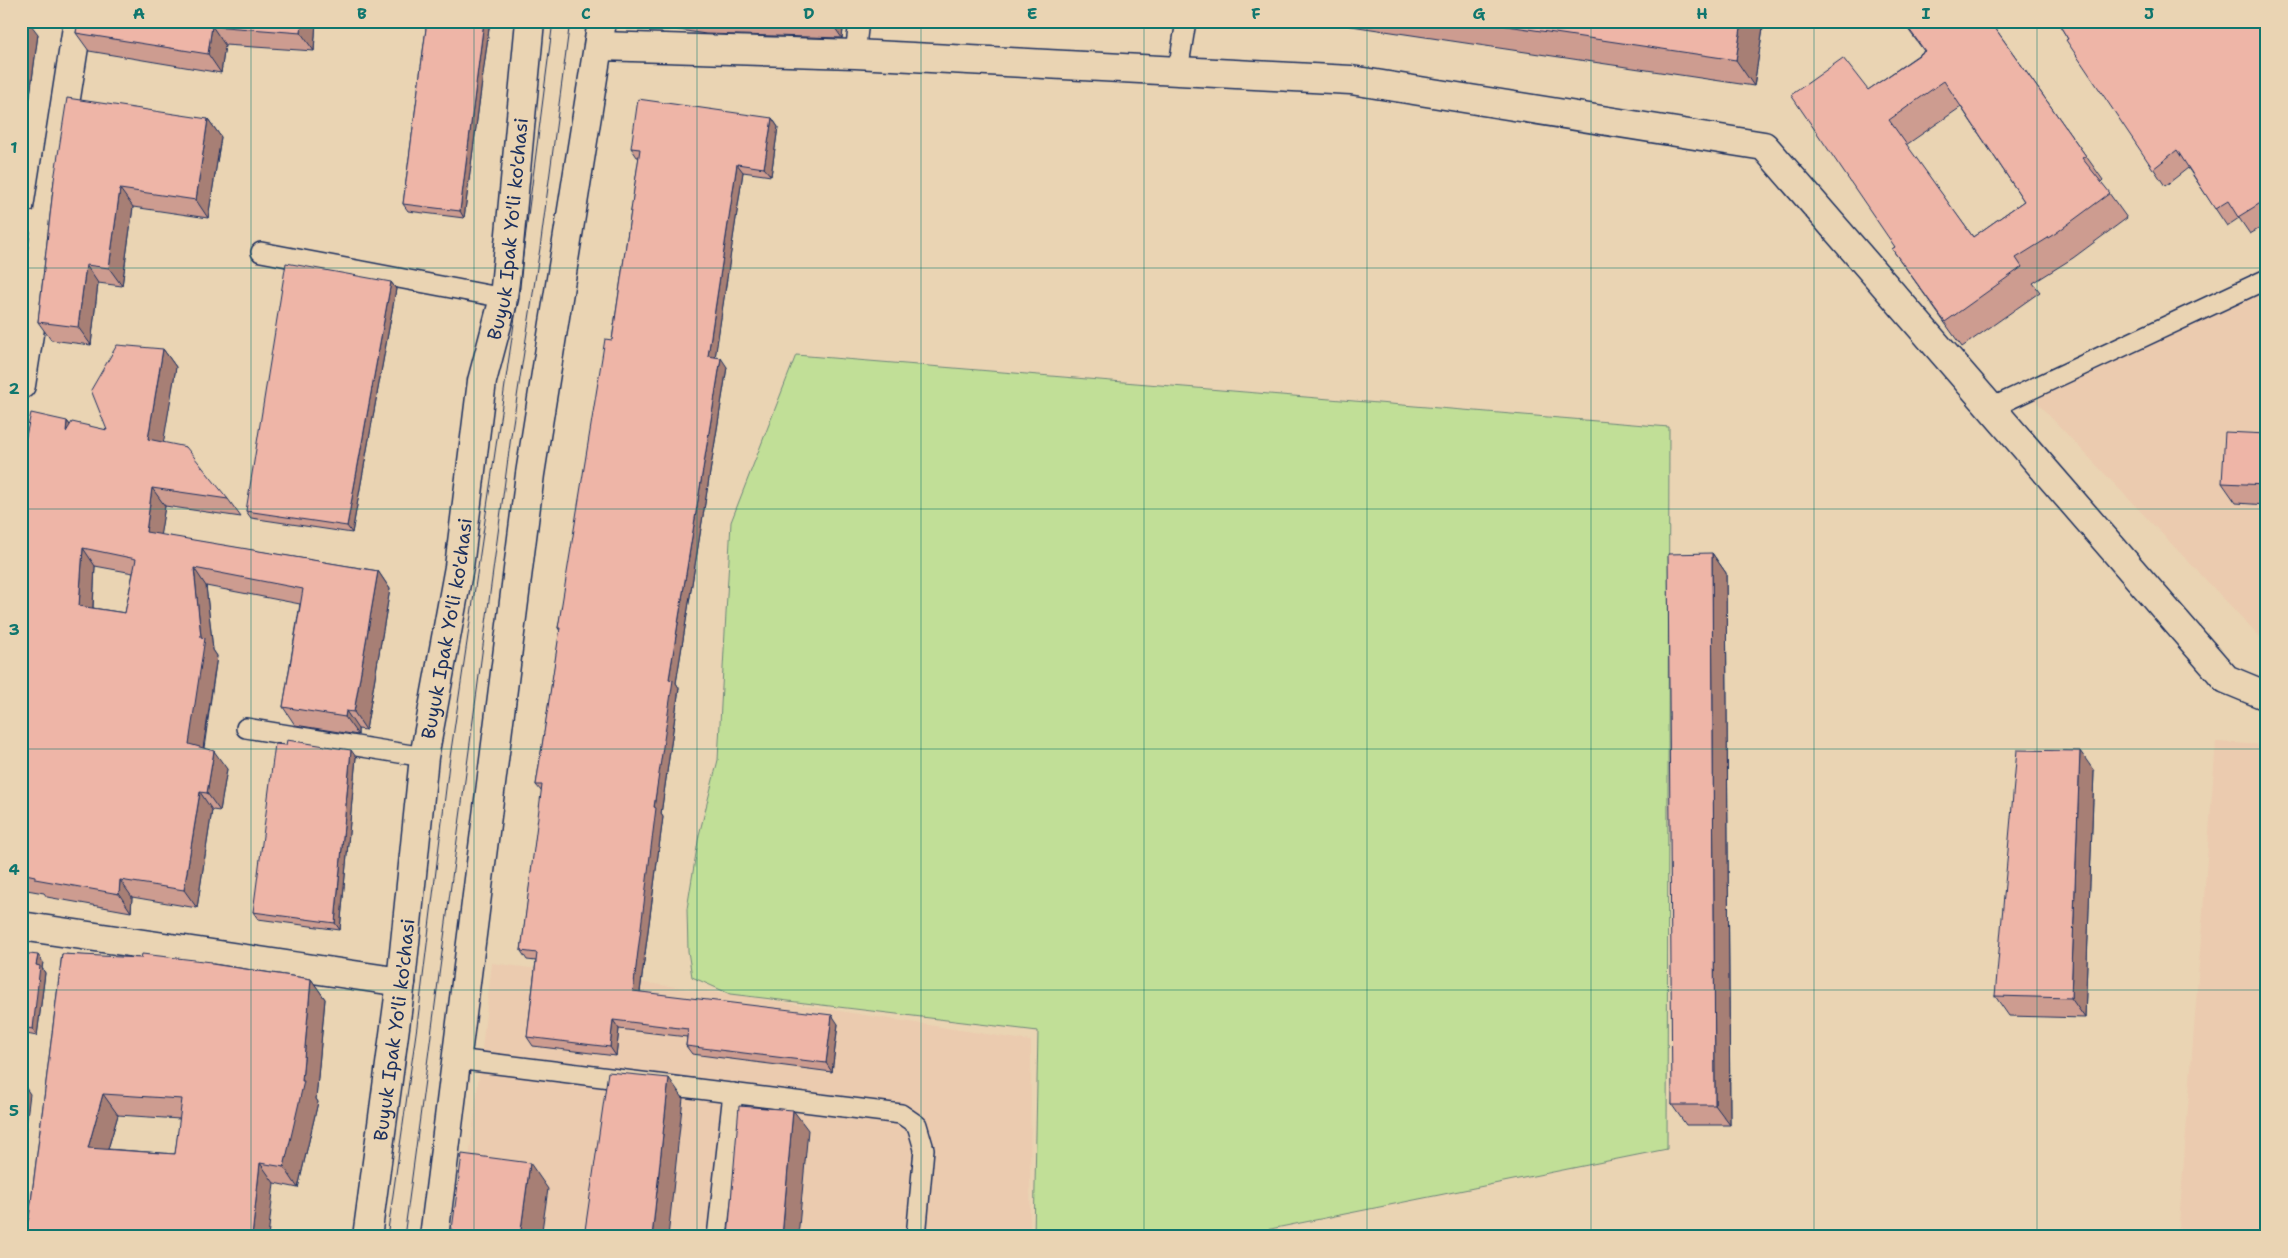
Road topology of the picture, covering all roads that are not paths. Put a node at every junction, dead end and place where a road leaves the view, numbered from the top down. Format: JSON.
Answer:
{"nodes":[{"id":1,"x":78,"y":21,"type":"edge"},
{"id":2,"x":530,"y":21,"type":"edge"},
{"id":3,"x":859,"y":21,"type":"edge"},
{"id":4,"x":1186,"y":21,"type":"edge"},
{"id":5,"x":601,"y":34,"type":"edge"},
{"id":6,"x":855,"y":54,"type":"junction"},
{"id":7,"x":1178,"y":71,"type":"junction"},
{"id":8,"x":47,"y":217,"type":"junction"},
{"id":9,"x":21,"y":225,"type":"edge"},
{"id":10,"x":262,"y":252,"type":"dead end"},
{"id":11,"x":2267,"y":279,"type":"edge"},
{"id":12,"x":504,"y":298,"type":"junction"},
{"id":13,"x":21,"y":385,"type":"edge"},
{"id":14,"x":1991,"y":408,"type":"junction"},
{"id":15,"x":2267,"y":696,"type":"edge"},
{"id":16,"x":246,"y":728,"type":"dead end"},
{"id":17,"x":424,"y":757,"type":"junction"},
{"id":18,"x":21,"y":926,"type":"edge"},
{"id":19,"x":401,"y":982,"type":"junction"},
{"id":20,"x":456,"y":1059,"type":"junction"},
{"id":21,"x":733,"y":1093,"type":"junction"},
{"id":22,"x":367,"y":1237,"type":"edge"},
{"id":23,"x":434,"y":1237,"type":"edge"},
{"id":24,"x":717,"y":1237,"type":"edge"},
{"id":25,"x":916,"y":1237,"type":"edge"}],
"edges":[{"from":1,"to":8,"type":"street"},
{"from":2,"to":12,"type":"street","name":"Buyuk Ipak Yo'li ko'chasi"},
{"from":3,"to":6,"type":"lane"},
{"from":4,"to":7,"type":"lane"},
{"from":5,"to":6,"type":"street"},
{"from":5,"to":20,"type":"street"},
{"from":6,"to":7,"type":"street"},
{"from":7,"to":14,"type":"street"},
{"from":8,"to":9,"type":"lane"},
{"from":8,"to":13,"type":"street"},
{"from":10,"to":12,"type":"lane"},
{"from":11,"to":14,"type":"lane"},
{"from":12,"to":17,"type":"street","name":"Buyuk Ipak Yo'li ko'chasi"},
{"from":14,"to":15,"type":"street"},
{"from":16,"to":17,"type":"lane"},
{"from":17,"to":19,"type":"street","name":"Buyuk Ipak Yo'li ko'chasi"},
{"from":18,"to":19,"type":"street"},
{"from":19,"to":22,"type":"street","name":"Buyuk Ipak Yo'li ko'chasi"},
{"from":20,"to":21,"type":"lane"},
{"from":20,"to":23,"type":"street"},
{"from":21,"to":24,"type":"lane"},
{"from":21,"to":25,"type":"lane"}]}
